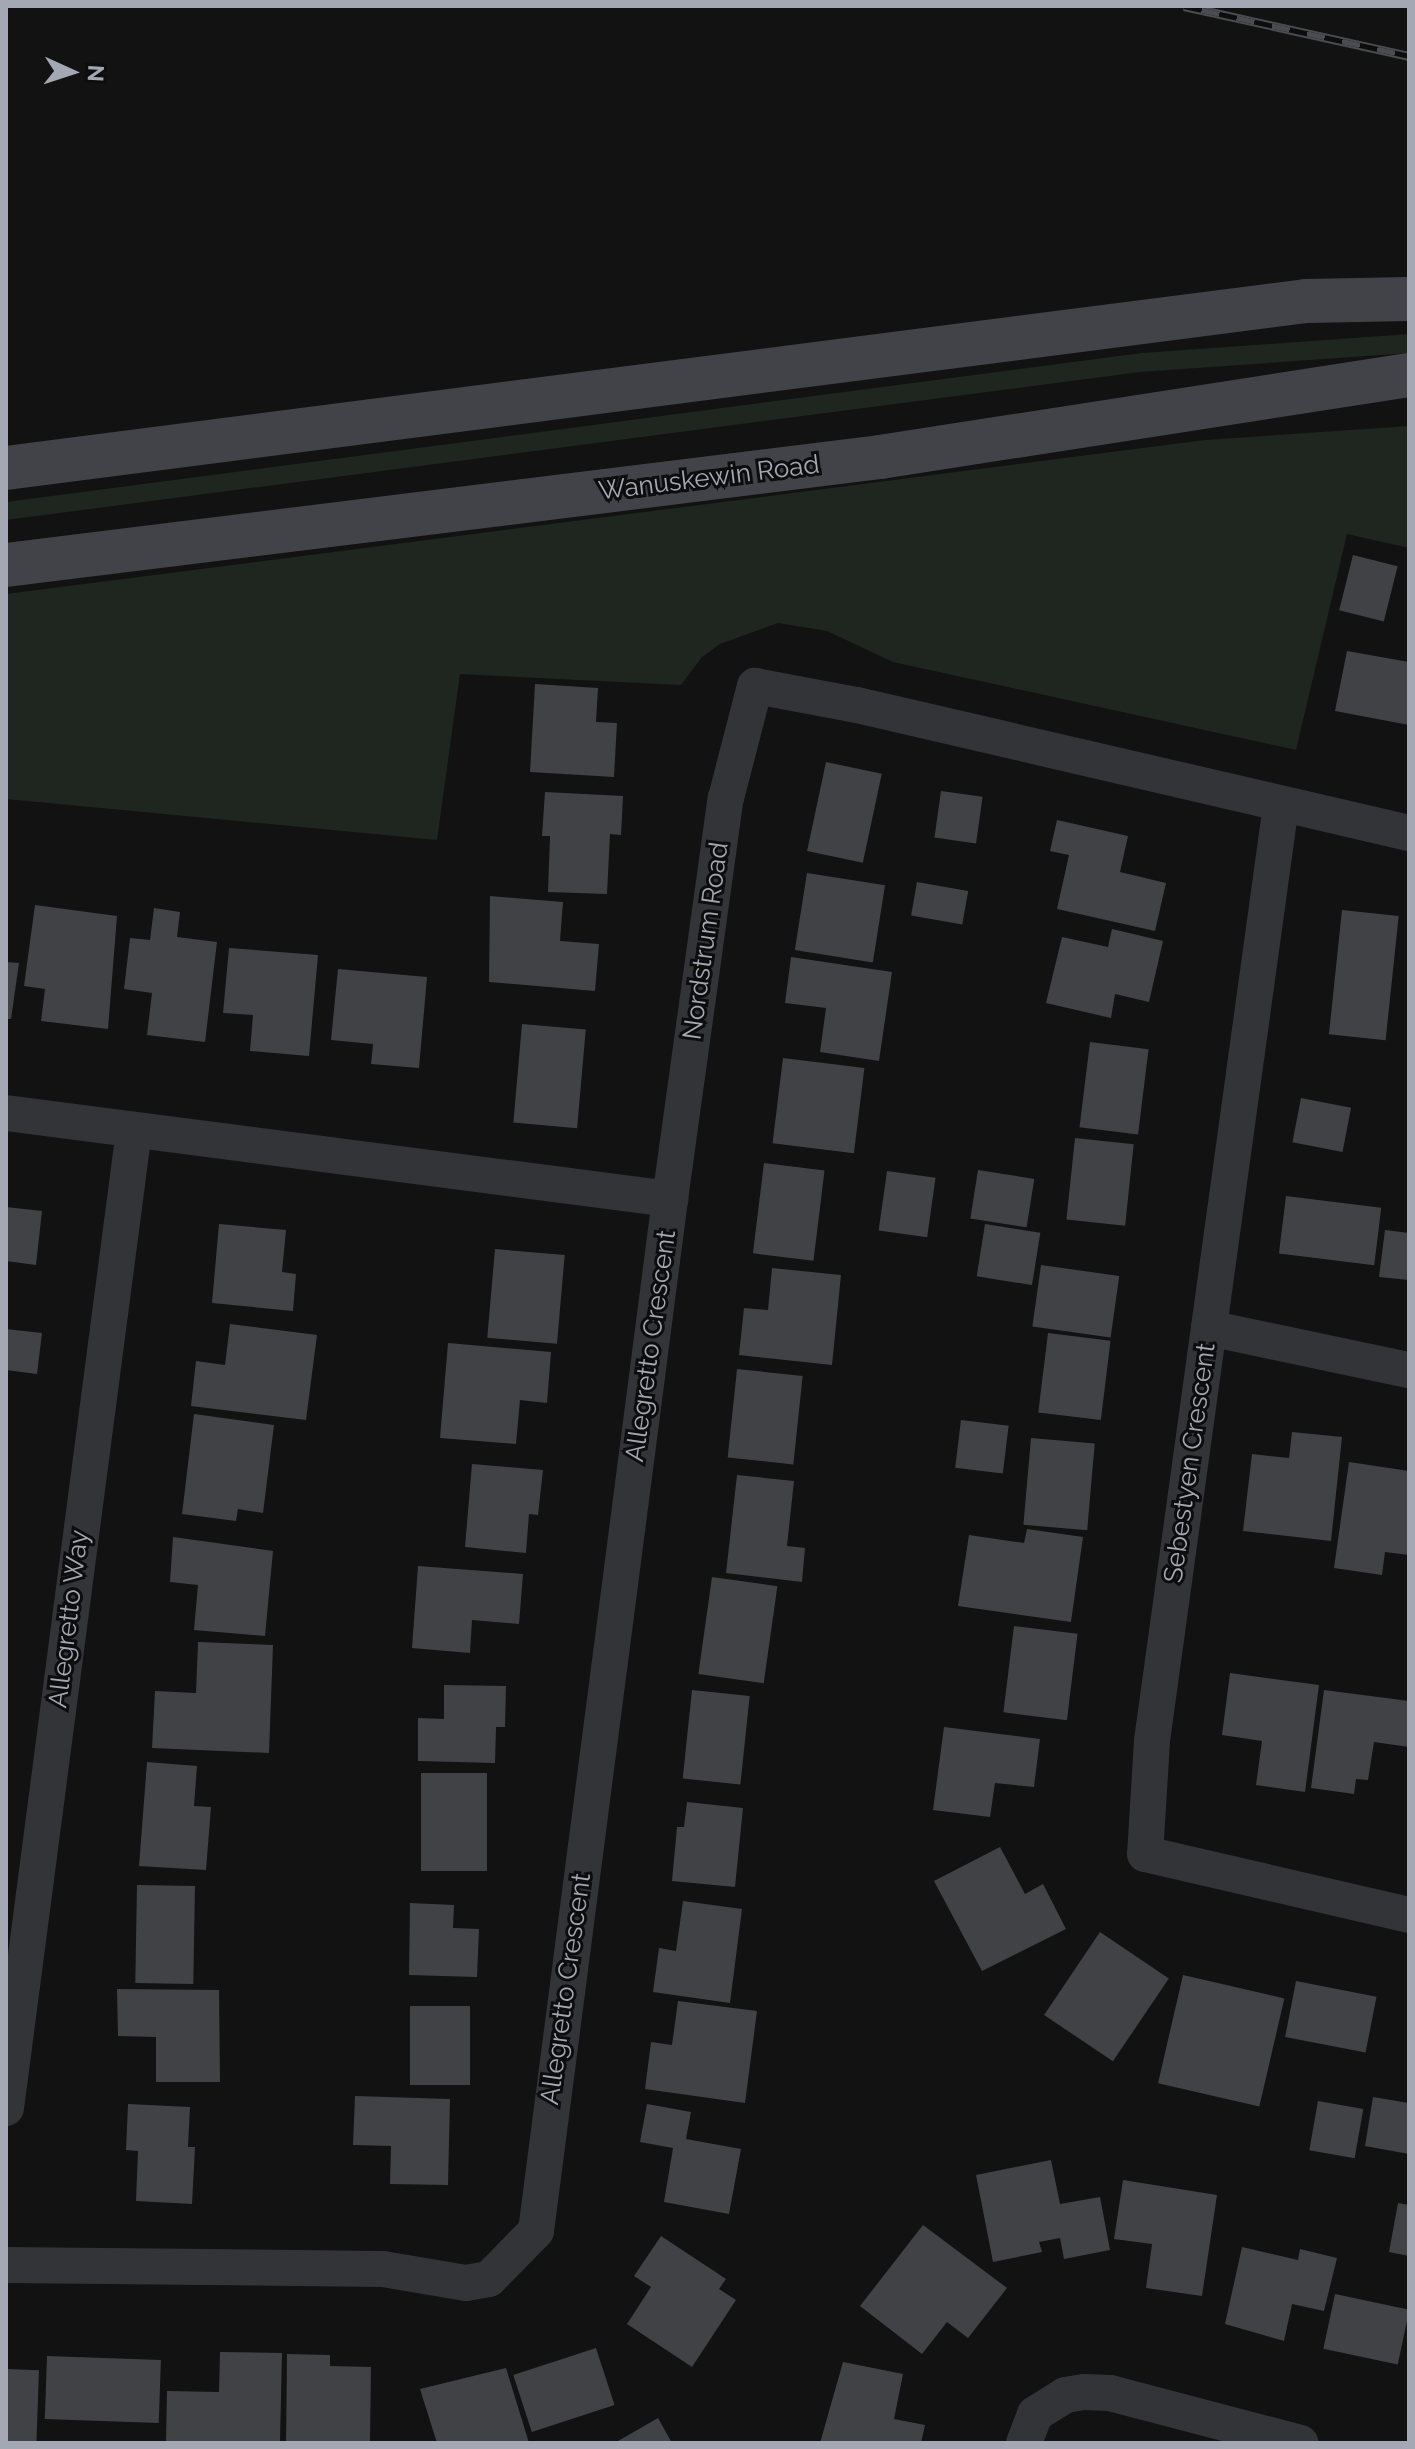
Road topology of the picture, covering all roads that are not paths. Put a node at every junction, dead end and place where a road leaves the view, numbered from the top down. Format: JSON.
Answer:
{"nodes":[{"id":1,"x":1409,"y":299,"type":"edge"},
{"id":2,"x":1409,"y":375,"type":"edge"},
{"id":3,"x":6,"y":468,"type":"edge"},
{"id":4,"x":6,"y":565,"type":"edge"},
{"id":5,"x":1281,"y":805,"type":"junction"},
{"id":6,"x":1409,"y":833,"type":"edge"},
{"id":7,"x":6,"y":1113,"type":"edge"},
{"id":8,"x":134,"y":1130,"type":"junction"},
{"id":9,"x":670,"y":1199,"type":"junction"},
{"id":10,"x":1209,"y":1328,"type":"junction"},
{"id":11,"x":1409,"y":1370,"type":"edge"},
{"id":12,"x":1409,"y":1915,"type":"edge"},
{"id":13,"x":6,"y":2108,"type":"edge"},
{"id":14,"x":6,"y":2265,"type":"edge"},
{"id":15,"x":1024,"y":2443,"type":"edge"},
{"id":16,"x":1301,"y":2443,"type":"edge"}],
"edges":[{"from":1,"to":3,"type":"main road"},
{"from":2,"to":4,"type":"main road","name":"Wanuskewin Road"},
{"from":5,"to":6,"type":"street","name":"Nordstrum Road"},
{"from":5,"to":9,"type":"street","name":"Nordstrum Road"},
{"from":5,"to":10,"type":"street","name":"Sebestyen Crescent"},
{"from":7,"to":8,"type":"street"},
{"from":8,"to":9,"type":"street"},
{"from":8,"to":13,"type":"street","name":"Allegretto Way"},
{"from":9,"to":14,"type":"street","name":"Allegretto Crescent"},
{"from":10,"to":11,"type":"street"},
{"from":10,"to":12,"type":"street","name":"Sebestyen Crescent"},
{"from":15,"to":16,"type":"street"}]}
